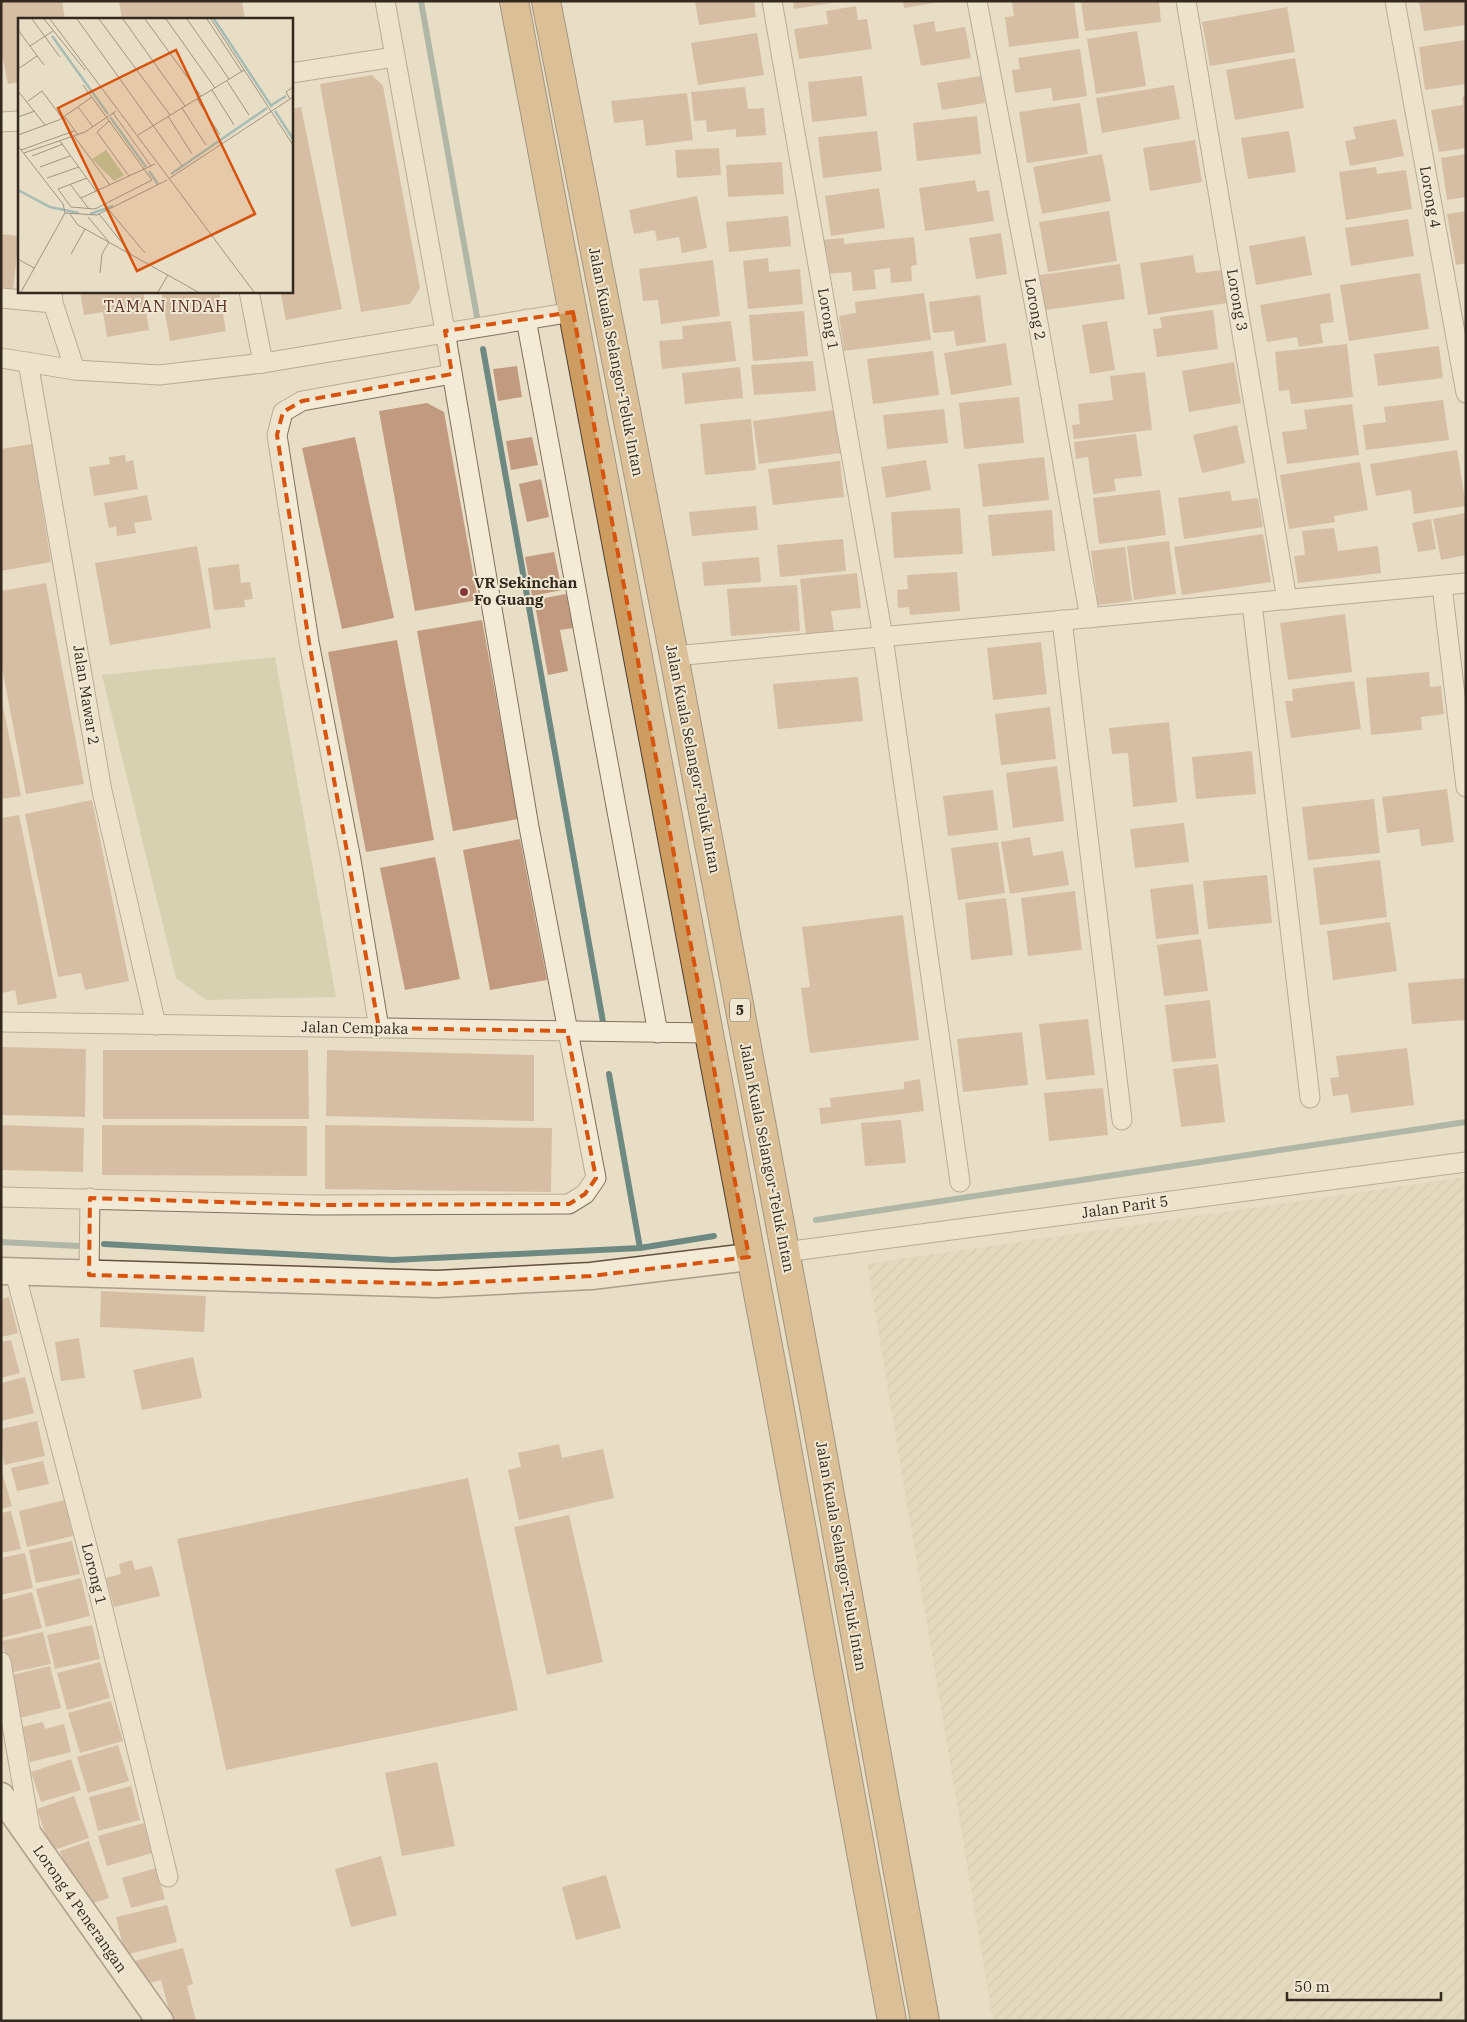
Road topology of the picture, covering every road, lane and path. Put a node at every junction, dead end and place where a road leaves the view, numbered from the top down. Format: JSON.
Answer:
{"nodes":[{"id":1,"x":385,"y":1,"type":"edge"},
{"id":2,"x":514,"y":1,"type":"edge"},
{"id":3,"x":546,"y":1,"type":"edge"},
{"id":4,"x":772,"y":1,"type":"edge"},
{"id":5,"x":977,"y":1,"type":"edge"},
{"id":6,"x":1186,"y":1,"type":"edge"},
{"id":7,"x":1395,"y":1,"type":"edge"},
{"id":8,"x":395,"y":57,"type":"junction"},
{"id":9,"x":292,"y":73,"type":"edge"},
{"id":10,"x":1,"y":122,"type":"edge"},
{"id":11,"x":18,"y":122,"type":"edge"},
{"id":12,"x":249,"y":292,"type":"edge"},
{"id":13,"x":52,"y":297,"type":"edge"},
{"id":14,"x":1,"y":298,"type":"edge"},
{"id":15,"x":573,"y":312,"type":"junction"},
{"id":16,"x":526,"y":319,"type":"junction"},
{"id":17,"x":444,"y":332,"type":"junction"},
{"id":18,"x":1,"y":358,"type":"edge"},
{"id":19,"x":28,"y":362,"type":"junction"},
{"id":20,"x":263,"y":363,"type":"junction"},
{"id":21,"x":75,"y":370,"type":"junction"},
{"id":22,"x":452,"y":374,"type":"junction"},
{"id":23,"x":1466,"y":393,"type":"edge"},
{"id":24,"x":1466,"y":583,"type":"edge"},
{"id":25,"x":1442,"y":586,"type":"junction"},
{"id":26,"x":1287,"y":600,"type":"junction"},
{"id":27,"x":1252,"y":603,"type":"junction"},
{"id":28,"x":1090,"y":618,"type":"junction"},
{"id":29,"x":1062,"y":620,"type":"junction"},
{"id":30,"x":883,"y":637,"type":"junction"},
{"id":31,"x":674,"y":656,"type":"junction"},
{"id":32,"x":1466,"y":787,"type":"edge"},
{"id":33,"x":1,"y":1022,"type":"edge"},
{"id":34,"x":156,"y":1025,"type":"junction"},
{"id":35,"x":379,"y":1028,"type":"junction"},
{"id":36,"x":567,"y":1031,"type":"junction"},
{"id":37,"x":658,"y":1032,"type":"junction"},
{"id":38,"x":709,"y":1034,"type":"junction"},
{"id":39,"x":1310,"y":1098,"type":"dead end"},
{"id":40,"x":1122,"y":1120,"type":"dead end"},
{"id":41,"x":1466,"y":1162,"type":"edge"},
{"id":42,"x":960,"y":1182,"type":"dead end"},
{"id":43,"x":1,"y":1197,"type":"edge"},
{"id":44,"x":90,"y":1198,"type":"junction"},
{"id":45,"x":785,"y":1252,"type":"junction"},
{"id":46,"x":749,"y":1256,"type":"junction"},
{"id":47,"x":8,"y":1272,"type":"edge"},
{"id":48,"x":88,"y":1275,"type":"junction"},
{"id":49,"x":1,"y":1662,"type":"edge"},
{"id":50,"x":1,"y":1796,"type":"edge"},
{"id":51,"x":32,"y":1840,"type":"junction"},
{"id":52,"x":168,"y":1877,"type":"dead end"},
{"id":53,"x":160,"y":2021,"type":"edge"},
{"id":54,"x":892,"y":2021,"type":"edge"},
{"id":55,"x":925,"y":2021,"type":"edge"}],
"edges":[{"from":1,"to":8,"type":"street"},
{"from":2,"to":15,"type":"highway"},
{"from":3,"to":31,"type":"highway","name":"Jalan Kuala Selangor-Teluk Intan","number":"5"},
{"from":4,"to":30,"type":"street","name":"Lorong 1"},
{"from":5,"to":28,"type":"street","name":"Lorong 2"},
{"from":6,"to":26,"type":"street","name":"Lorong 3"},
{"from":7,"to":23,"type":"street","name":"Lorong 4"},
{"from":8,"to":9,"type":"street"},
{"from":8,"to":17,"type":"street"},
{"from":10,"to":11,"type":"street"},
{"from":12,"to":20,"type":"street"},
{"from":13,"to":14,"type":"street"},
{"from":13,"to":21,"type":"street"},
{"from":15,"to":16,"type":"street"},
{"from":15,"to":38,"type":"highway"},
{"from":16,"to":17,"type":"street"},
{"from":16,"to":37,"type":"street"},
{"from":17,"to":20,"type":"street"},
{"from":17,"to":22,"type":"street"},
{"from":18,"to":19,"type":"street"},
{"from":19,"to":21,"type":"street"},
{"from":19,"to":34,"type":"street","name":"Jalan Mawar 2"},
{"from":20,"to":21,"type":"street"},
{"from":22,"to":35,"type":"street"},
{"from":22,"to":36,"type":"street"},
{"from":24,"to":25,"type":"street"},
{"from":25,"to":26,"type":"street"},
{"from":25,"to":32,"type":"street"},
{"from":26,"to":27,"type":"street"},
{"from":27,"to":28,"type":"street"},
{"from":27,"to":39,"type":"street"},
{"from":28,"to":29,"type":"street"},
{"from":29,"to":30,"type":"street"},
{"from":29,"to":40,"type":"street"},
{"from":30,"to":31,"type":"street"},
{"from":30,"to":42,"type":"street","name":"Lorong 1"},
{"from":31,"to":45,"type":"highway","name":"Jalan Kuala Selangor-Teluk Intan","number":"5"},
{"from":33,"to":34,"type":"street","name":"Jalan Cempaka"},
{"from":34,"to":35,"type":"street","name":"Jalan Cempaka"},
{"from":35,"to":36,"type":"street","name":"Jalan Cempaka"},
{"from":36,"to":37,"type":"street","name":"Jalan Cempaka"},
{"from":36,"to":44,"type":"street"},
{"from":37,"to":38,"type":"street","name":"Jalan Cempaka"},
{"from":38,"to":46,"type":"highway"},
{"from":41,"to":45,"type":"street","name":"Jalan Parit 5"},
{"from":43,"to":44,"type":"street"},
{"from":44,"to":48,"type":"street"},
{"from":45,"to":55,"type":"highway","name":"Jalan Kuala Selangor-Teluk Intan","number":"5"},
{"from":46,"to":48,"type":"street"},
{"from":46,"to":54,"type":"highway"},
{"from":47,"to":48,"type":"street"},
{"from":47,"to":52,"type":"street","name":"Lorong 1"},
{"from":49,"to":51,"type":"street"},
{"from":50,"to":51,"type":"street","name":"Lorong 4 Penerangan"},
{"from":51,"to":53,"type":"street","name":"Lorong 4 Penerangan"}]}
